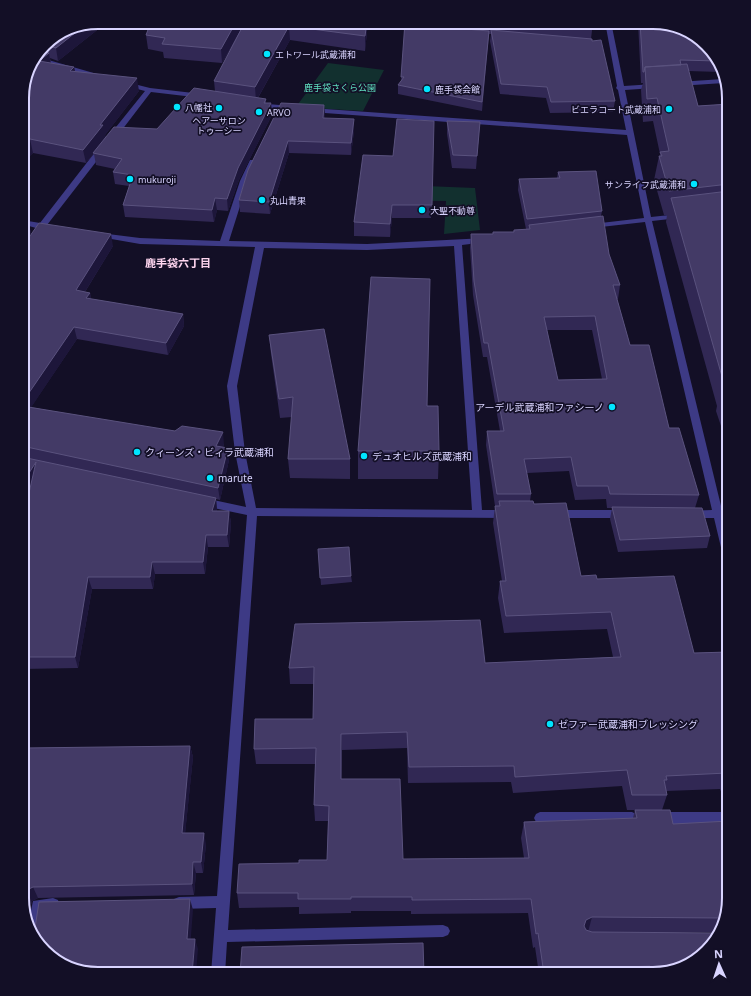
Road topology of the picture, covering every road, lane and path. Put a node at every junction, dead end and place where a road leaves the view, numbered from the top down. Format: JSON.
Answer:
{"nodes":[{"id":1,"x":410,"y":29,"type":"edge"},
{"id":2,"x":424,"y":29,"type":"edge"},
{"id":3,"x":608,"y":29,"type":"edge"},
{"id":4,"x":41,"y":60,"type":"edge"},
{"id":5,"x":720,"y":81,"type":"edge"},
{"id":6,"x":660,"y":85,"type":"edge"},
{"id":7,"x":668,"y":85,"type":"edge"},
{"id":8,"x":620,"y":88,"type":"junction"},
{"id":9,"x":150,"y":90,"type":"junction"},
{"id":10,"x":209,"y":97,"type":"edge"},
{"id":11,"x":248,"y":103,"type":"edge"},
{"id":12,"x":630,"y":133,"type":"junction"},
{"id":13,"x":257,"y":154,"type":"edge"},
{"id":14,"x":685,"y":216,"type":"edge"},
{"id":15,"x":648,"y":220,"type":"junction"},
{"id":16,"x":29,"y":224,"type":"edge"},
{"id":17,"x":42,"y":227,"type":"junction"},
{"id":18,"x":584,"y":227,"type":"edge"},
{"id":19,"x":57,"y":229,"type":"edge"},
{"id":20,"x":94,"y":234,"type":"edge"},
{"id":21,"x":34,"y":238,"type":"edge"},
{"id":22,"x":489,"y":239,"type":"edge"},
{"id":23,"x":224,"y":243,"type":"junction"},
{"id":24,"x":458,"y":243,"type":"junction"},
{"id":25,"x":260,"y":245,"type":"junction"},
{"id":26,"x":191,"y":499,"type":"edge"},
{"id":27,"x":252,"y":512,"type":"junction"},
{"id":28,"x":477,"y":514,"type":"junction"},
{"id":29,"x":516,"y":514,"type":"edge"},
{"id":30,"x":547,"y":514,"type":"edge"},
{"id":31,"x":633,"y":514,"type":"edge"},
{"id":32,"x":679,"y":514,"type":"edge"},
{"id":33,"x":718,"y":514,"type":"junction"},
{"id":34,"x":722,"y":514,"type":"edge"},
{"id":35,"x":722,"y":531,"type":"edge"},
{"id":36,"x":540,"y":818,"type":"dead end"},
{"id":37,"x":722,"y":818,"type":"edge"},
{"id":38,"x":224,"y":902,"type":"junction"},
{"id":39,"x":170,"y":903,"type":"edge"},
{"id":40,"x":69,"y":904,"type":"edge"},
{"id":41,"x":35,"y":925,"type":"edge"},
{"id":42,"x":443,"y":931,"type":"dead end"},
{"id":43,"x":221,"y":936,"type":"junction"},
{"id":44,"x":219,"y":967,"type":"edge"}],
"edges":[{"from":1,"to":2,"type":"street"},
{"from":3,"to":8,"type":"street"},
{"from":4,"to":9,"type":"street"},
{"from":5,"to":7,"type":"street"},
{"from":6,"to":8,"type":"street"},
{"from":8,"to":12,"type":"street"},
{"from":9,"to":10,"type":"street"},
{"from":9,"to":17,"type":"street"},
{"from":11,"to":12,"type":"street"},
{"from":12,"to":15,"type":"street"},
{"from":13,"to":23,"type":"street"},
{"from":14,"to":15,"type":"street"},
{"from":15,"to":18,"type":"street"},
{"from":15,"to":33,"type":"street"},
{"from":16,"to":17,"type":"street"},
{"from":17,"to":19,"type":"street"},
{"from":17,"to":21,"type":"street"},
{"from":20,"to":23,"type":"street"},
{"from":22,"to":24,"type":"street"},
{"from":23,"to":25,"type":"street"},
{"from":24,"to":25,"type":"street"},
{"from":24,"to":28,"type":"street"},
{"from":25,"to":27,"type":"street"},
{"from":26,"to":27,"type":"street"},
{"from":27,"to":28,"type":"street"},
{"from":27,"to":38,"type":"street"},
{"from":28,"to":29,"type":"street"},
{"from":30,"to":31,"type":"street"},
{"from":32,"to":33,"type":"street"},
{"from":33,"to":34,"type":"street"},
{"from":33,"to":35,"type":"street"},
{"from":36,"to":37,"type":"street"},
{"from":38,"to":39,"type":"street"},
{"from":38,"to":43,"type":"street"},
{"from":40,"to":41,"type":"street"},
{"from":42,"to":43,"type":"street"},
{"from":43,"to":44,"type":"street"}]}
